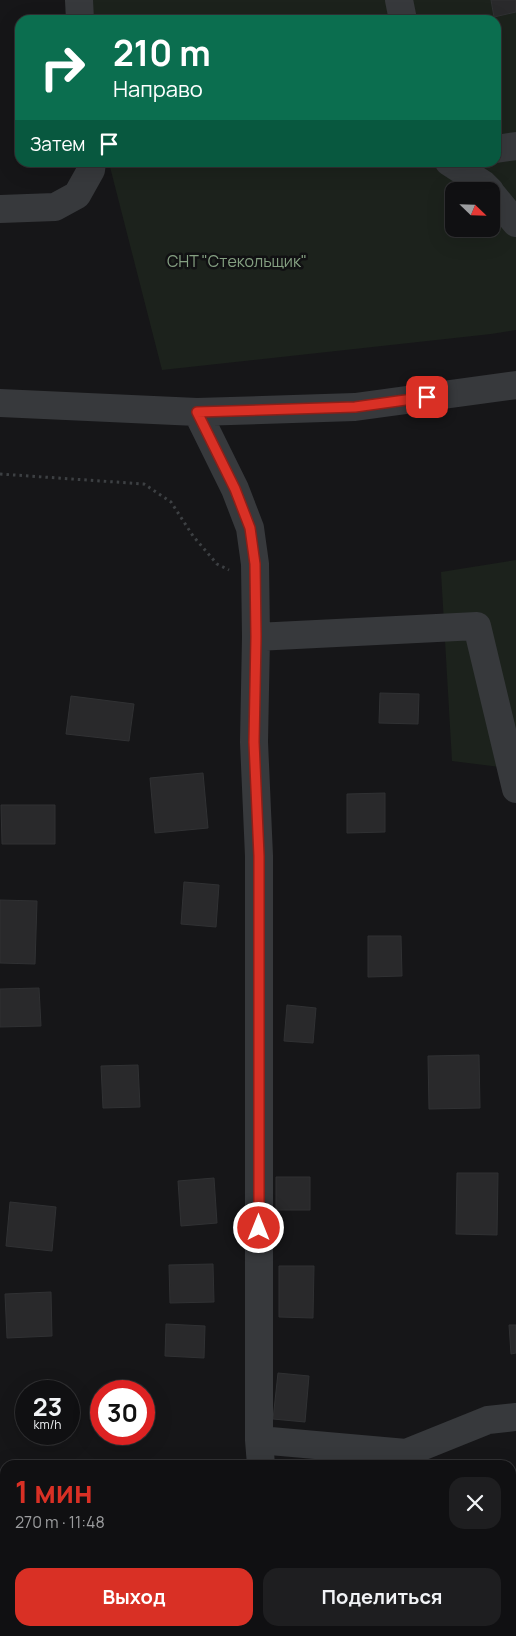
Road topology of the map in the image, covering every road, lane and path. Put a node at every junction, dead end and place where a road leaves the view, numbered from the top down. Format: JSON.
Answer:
{"nodes":[{"id":1,"x":79,"y":0,"type":"edge"},
{"id":2,"x":399,"y":0,"type":"edge"},
{"id":3,"x":80,"y":15,"type":"edge"},
{"id":4,"x":402,"y":15,"type":"edge"},
{"id":5,"x":516,"y":146,"type":"edge"},
{"id":6,"x":501,"y":148,"type":"edge"},
{"id":7,"x":91,"y":167,"type":"edge"},
{"id":8,"x":457,"y":167,"type":"edge"},
{"id":9,"x":480,"y":182,"type":"edge"},
{"id":10,"x":500,"y":204,"type":"edge"},
{"id":11,"x":0,"y":209,"type":"edge"},
{"id":12,"x":516,"y":223,"type":"edge"},
{"id":13,"x":516,"y":385,"type":"edge"},
{"id":14,"x":0,"y":403,"type":"edge"},
{"id":15,"x":197,"y":412,"type":"junction"},
{"id":16,"x":0,"y":474,"type":"edge"},
{"id":17,"x":255,"y":583,"type":"junction"},
{"id":18,"x":256,"y":637,"type":"junction"},
{"id":19,"x":516,"y":789,"type":"edge"},
{"id":20,"x":516,"y":1417,"type":"edge"},
{"id":21,"x":260,"y":1453,"type":"edge"}],
"edges":[{"from":1,"to":3,"type":"street"},
{"from":2,"to":4,"type":"street"},
{"from":5,"to":6,"type":"street"},
{"from":7,"to":11,"type":"street"},
{"from":8,"to":9,"type":"street"},
{"from":10,"to":12,"type":"street"},
{"from":13,"to":15,"type":"street"},
{"from":14,"to":15,"type":"street"},
{"from":15,"to":17,"type":"street"},
{"from":16,"to":17,"type":"path"},
{"from":17,"to":18,"type":"street"},
{"from":18,"to":19,"type":"street"},
{"from":18,"to":21,"type":"street"},
{"from":20,"to":21,"type":"street"}]}
